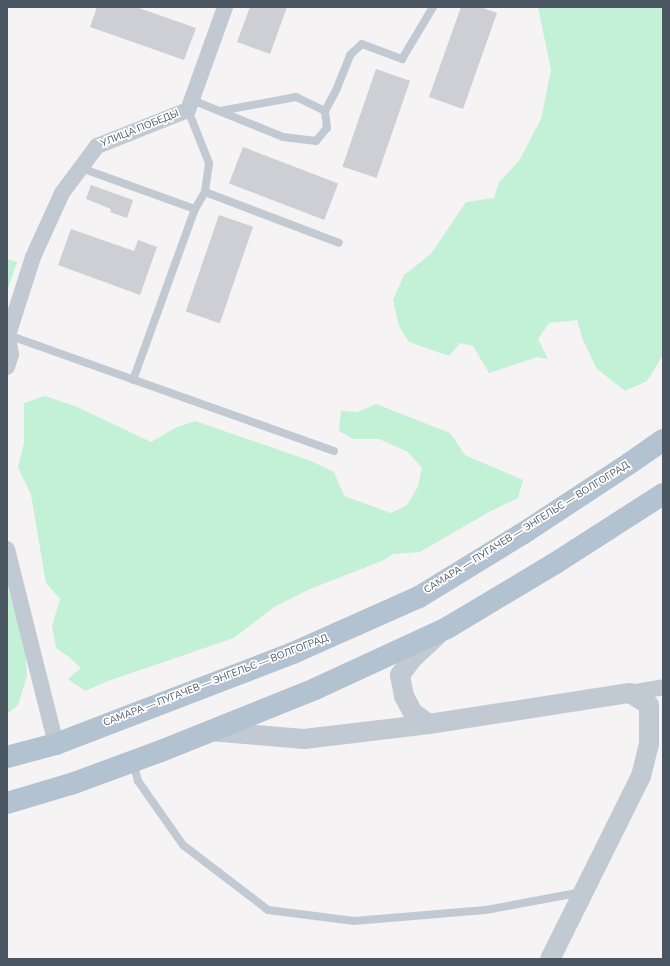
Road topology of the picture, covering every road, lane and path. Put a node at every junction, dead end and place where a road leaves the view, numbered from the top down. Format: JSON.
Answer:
{"nodes":[{"id":1,"x":225,"y":7,"type":"edge"},
{"id":2,"x":433,"y":7,"type":"edge"},
{"id":3,"x":190,"y":105,"type":"junction"},
{"id":4,"x":220,"y":111,"type":"junction"},
{"id":5,"x":325,"y":111,"type":"junction"},
{"id":6,"x":80,"y":168,"type":"junction"},
{"id":7,"x":205,"y":192,"type":"junction"},
{"id":8,"x":195,"y":209,"type":"junction"},
{"id":9,"x":339,"y":244,"type":"dead end"},
{"id":10,"x":8,"y":335,"type":"edge"},
{"id":11,"x":7,"y":367,"type":"edge"},
{"id":12,"x":133,"y":380,"type":"junction"},
{"id":13,"x":663,"y":440,"type":"edge"},
{"id":14,"x":334,"y":451,"type":"dead end"},
{"id":15,"x":663,"y":494,"type":"edge"},
{"id":16,"x":7,"y":549,"type":"edge"},
{"id":17,"x":447,"y":628,"type":"junction"},
{"id":18,"x":663,"y":686,"type":"edge"},
{"id":19,"x":630,"y":693,"type":"junction"},
{"id":20,"x":429,"y":724,"type":"junction"},
{"id":21,"x":210,"y":730,"type":"junction"},
{"id":22,"x":56,"y":744,"type":"junction"},
{"id":23,"x":7,"y":757,"type":"edge"},
{"id":24,"x":132,"y":762,"type":"junction"},
{"id":25,"x":7,"y":803,"type":"edge"},
{"id":26,"x":582,"y":892,"type":"junction"},
{"id":27,"x":550,"y":959,"type":"edge"}],
"edges":[{"from":1,"to":3,"type":"street"},
{"from":2,"to":5,"type":"lane"},
{"from":3,"to":4,"type":"lane"},
{"from":3,"to":6,"type":"street","name":"УЛИЦА ПОБЕДЫ"},
{"from":3,"to":7,"type":"lane"},
{"from":4,"to":5,"type":"lane"},
{"from":4,"to":5,"type":"lane"},
{"from":6,"to":8,"type":"lane"},
{"from":6,"to":10,"type":"street","name":"УЛИЦА ПОБЕДЫ"},
{"from":7,"to":8,"type":"lane"},
{"from":7,"to":9,"type":"lane"},
{"from":8,"to":12,"type":"lane"},
{"from":10,"to":11,"type":"street"},
{"from":10,"to":12,"type":"lane"},
{"from":12,"to":14,"type":"lane"},
{"from":13,"to":22,"type":"main road","name":"САМАРА — ПУГАЧЕВ — ЭНГЕЛЬС — ВОЛГОГРАД"},
{"from":15,"to":17,"type":"main road"},
{"from":16,"to":22,"type":"street"},
{"from":17,"to":20,"type":"street"},
{"from":17,"to":21,"type":"main road"},
{"from":18,"to":19,"type":"street"},
{"from":19,"to":20,"type":"street"},
{"from":19,"to":26,"type":"street"},
{"from":20,"to":21,"type":"street"},
{"from":21,"to":24,"type":"main road"},
{"from":22,"to":23,"type":"main road","name":"САМАРА — ПУГАЧЕВ — ЭНГЕЛЬС — ВОЛГОГРАД"},
{"from":24,"to":25,"type":"main road"},
{"from":24,"to":26,"type":"lane"},
{"from":26,"to":27,"type":"street"}]}
